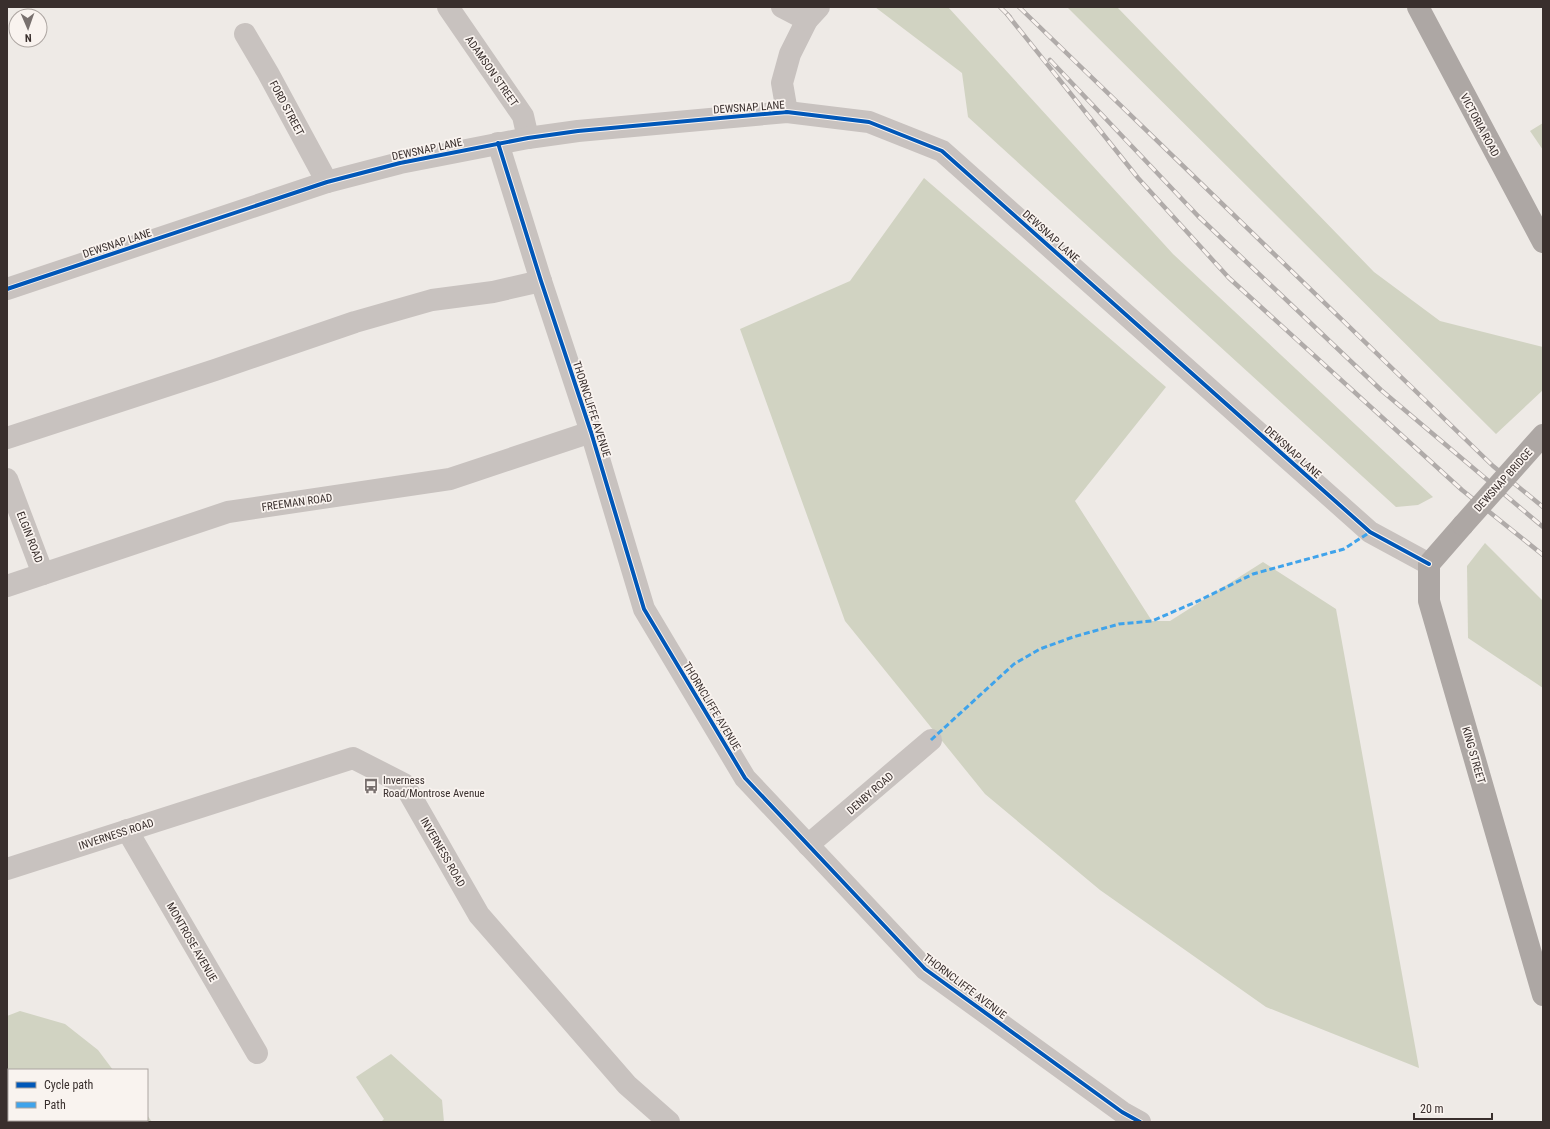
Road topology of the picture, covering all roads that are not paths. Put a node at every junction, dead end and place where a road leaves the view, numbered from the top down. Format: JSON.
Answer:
{"nodes":[{"id":1,"x":448,"y":7,"type":"edge"},
{"id":2,"x":782,"y":7,"type":"edge"},
{"id":3,"x":1418,"y":7,"type":"edge"},
{"id":4,"x":813,"y":14,"type":"edge"},
{"id":5,"x":245,"y":34,"type":"dead end"},
{"id":6,"x":787,"y":112,"type":"junction"},
{"id":7,"x":528,"y":138,"type":"junction"},
{"id":8,"x":498,"y":143,"type":"junction"},
{"id":9,"x":327,"y":182,"type":"junction"},
{"id":10,"x":1543,"y":242,"type":"edge"},
{"id":11,"x":541,"y":281,"type":"junction"},
{"id":12,"x":7,"y":289,"type":"edge"},
{"id":13,"x":591,"y":432,"type":"junction"},
{"id":14,"x":1543,"y":434,"type":"edge"},
{"id":15,"x":7,"y":438,"type":"edge"},
{"id":16,"x":7,"y":479,"type":"edge"},
{"id":17,"x":1429,"y":564,"type":"junction"},
{"id":18,"x":44,"y":574,"type":"junction"},
{"id":19,"x":7,"y":586,"type":"edge"},
{"id":20,"x":931,"y":740,"type":"dead end"},
{"id":21,"x":127,"y":830,"type":"junction"},
{"id":22,"x":808,"y":845,"type":"junction"},
{"id":23,"x":7,"y":869,"type":"edge"},
{"id":24,"x":1543,"y":995,"type":"edge"},
{"id":25,"x":257,"y":1053,"type":"dead end"},
{"id":26,"x":669,"y":1122,"type":"edge"},
{"id":27,"x":1140,"y":1122,"type":"edge"}],
"edges":[{"from":1,"to":7,"type":"street","name":"ADAMSON STREET"},
{"from":2,"to":4,"type":"street"},
{"from":3,"to":10,"type":"main road","name":"VICTORIA ROAD"},
{"from":4,"to":6,"type":"street"},
{"from":5,"to":9,"type":"street","name":"FORD STREET"},
{"from":6,"to":7,"type":"street","name":"DEWSNAP LANE"},
{"from":6,"to":17,"type":"street","name":"DEWSNAP LANE"},
{"from":7,"to":8,"type":"street","name":"DEWSNAP LANE"},
{"from":8,"to":9,"type":"street","name":"DEWSNAP LANE"},
{"from":8,"to":11,"type":"street","name":"THORNCLIFFE AVENUE"},
{"from":9,"to":12,"type":"street","name":"DEWSNAP LANE"},
{"from":11,"to":13,"type":"street","name":"THORNCLIFFE AVENUE"},
{"from":11,"to":15,"type":"street"},
{"from":13,"to":18,"type":"street","name":"FREEMAN ROAD"},
{"from":13,"to":22,"type":"street","name":"THORNCLIFFE AVENUE"},
{"from":14,"to":17,"type":"main road","name":"DEWSNAP BRIDGE","bridge":true},
{"from":16,"to":18,"type":"street","name":"ELGIN ROAD"},
{"from":17,"to":24,"type":"main road","name":"KING STREET"},
{"from":18,"to":19,"type":"street","name":"FREEMAN ROAD"},
{"from":20,"to":22,"type":"street","name":"DENBY ROAD"},
{"from":21,"to":23,"type":"street","name":"INVERNESS ROAD"},
{"from":21,"to":25,"type":"street","name":"MONTROSE AVENUE"},
{"from":21,"to":26,"type":"street","name":"INVERNESS ROAD"},
{"from":22,"to":27,"type":"street","name":"THORNCLIFFE AVENUE"}]}
